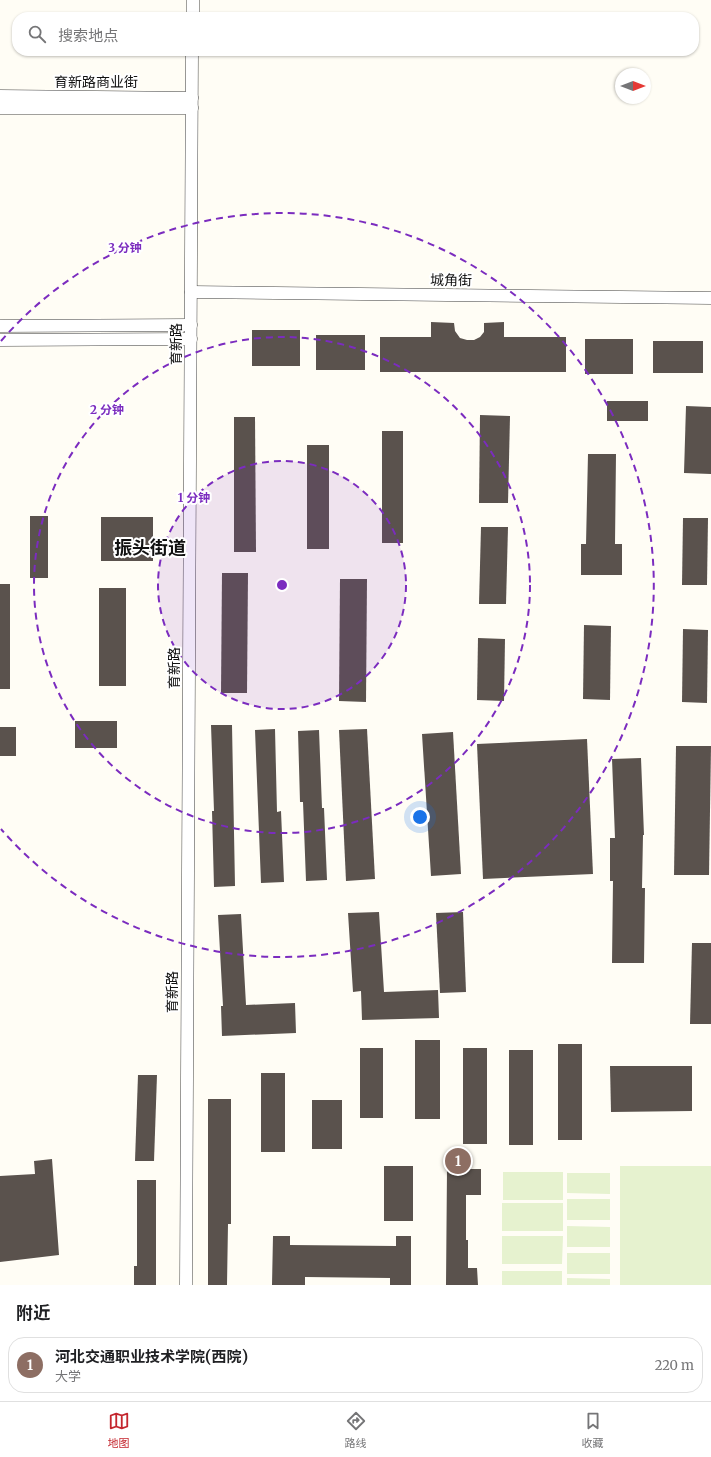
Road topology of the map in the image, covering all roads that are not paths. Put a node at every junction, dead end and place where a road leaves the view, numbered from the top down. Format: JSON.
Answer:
{"nodes":[{"id":1,"x":193,"y":0,"type":"edge"},
{"id":2,"x":193,"y":12,"type":"edge"},
{"id":3,"x":192,"y":56,"type":"edge"},
{"id":4,"x":0,"y":96,"type":"edge"},
{"id":5,"x":192,"y":103,"type":"junction"},
{"id":6,"x":0,"y":108,"type":"edge"},
{"id":7,"x":191,"y":292,"type":"junction"},
{"id":8,"x":711,"y":298,"type":"edge"},
{"id":9,"x":191,"y":325,"type":"junction"},
{"id":10,"x":0,"y":326,"type":"edge"},
{"id":11,"x":191,"y":338,"type":"junction"},
{"id":12,"x":0,"y":340,"type":"edge"},
{"id":13,"x":186,"y":1285,"type":"edge"}],
"edges":[{"from":1,"to":2,"type":"street"},
{"from":3,"to":5,"type":"street","name":"育新路"},
{"from":4,"to":5,"type":"street","name":"育新路商业街"},
{"from":5,"to":6,"type":"street","name":"育新路商业街"},
{"from":5,"to":7,"type":"street","name":"育新路"},
{"from":7,"to":8,"type":"street","name":"城角街"},
{"from":7,"to":9,"type":"street","name":"育新路"},
{"from":9,"to":10,"type":"street"},
{"from":9,"to":11,"type":"street","name":"育新路"},
{"from":11,"to":12,"type":"street"},
{"from":11,"to":13,"type":"street","name":"育新路"}]}
